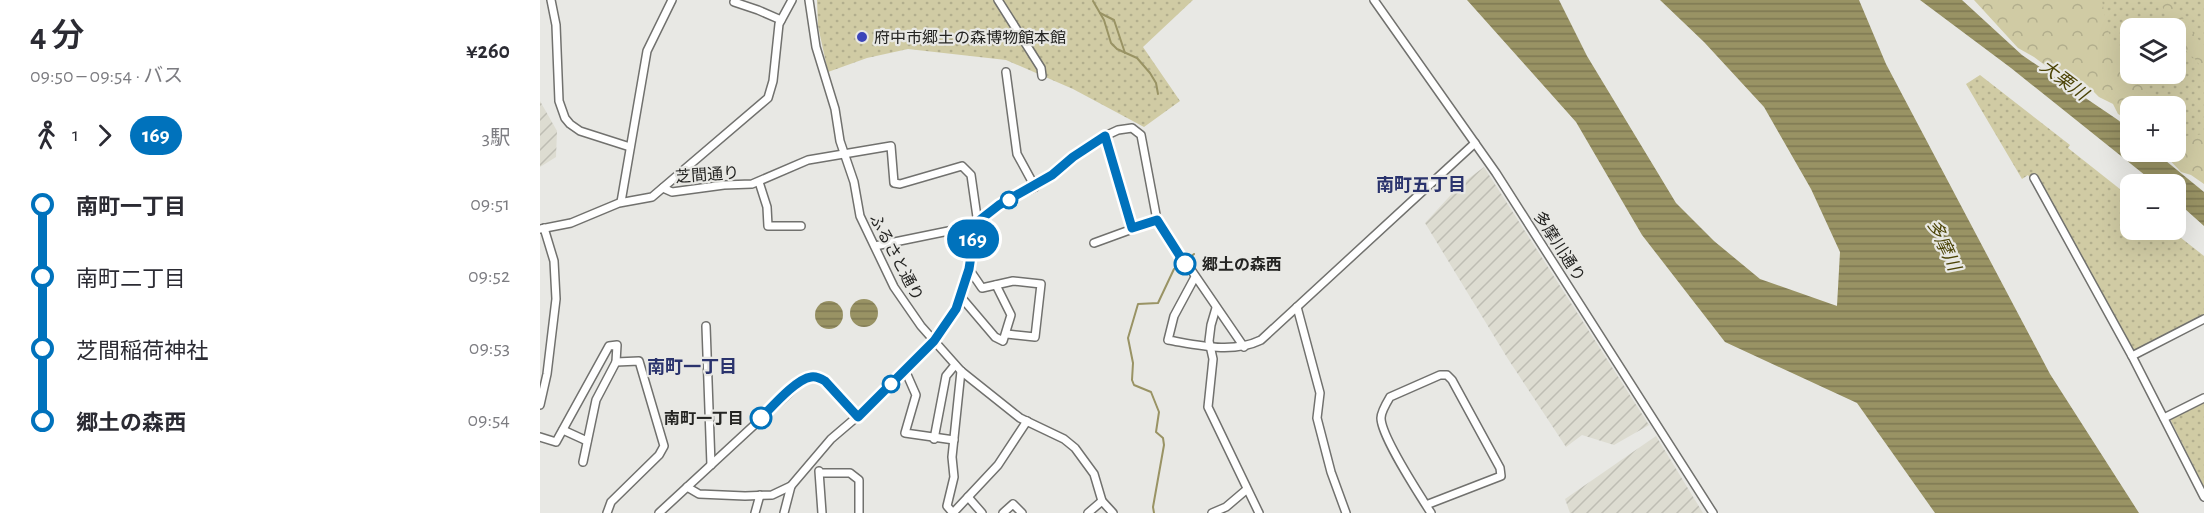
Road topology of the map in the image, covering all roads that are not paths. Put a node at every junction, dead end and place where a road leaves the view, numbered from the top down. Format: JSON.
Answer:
{"nodes":[{"id":1,"x":551,"y":0,"type":"edge"},
{"id":2,"x":672,"y":0,"type":"edge"},
{"id":3,"x":792,"y":0,"type":"edge"},
{"id":4,"x":809,"y":0,"type":"edge"},
{"id":5,"x":1008,"y":0,"type":"edge"},
{"id":6,"x":1374,"y":0,"type":"edge"},
{"id":7,"x":734,"y":2,"type":"dead end"},
{"id":8,"x":999,"y":2,"type":"edge"},
{"id":9,"x":781,"y":20,"type":"junction"},
{"id":10,"x":1006,"y":72,"type":"dead end"},
{"id":11,"x":1042,"y":76,"type":"dead end"},
{"id":12,"x":1105,"y":136,"type":"junction"},
{"id":13,"x":1475,"y":143,"type":"junction"},
{"id":14,"x":630,"y":147,"type":"junction"},
{"id":15,"x":843,"y":154,"type":"junction"},
{"id":16,"x":2034,"y":178,"type":"dead end"},
{"id":17,"x":759,"y":182,"type":"junction"},
{"id":18,"x":1035,"y":187,"type":"junction"},
{"id":19,"x":663,"y":188,"type":"junction"},
{"id":20,"x":621,"y":202,"type":"junction"},
{"id":21,"x":1157,"y":220,"type":"junction"},
{"id":22,"x":976,"y":223,"type":"junction"},
{"id":23,"x":801,"y":226,"type":"dead end"},
{"id":24,"x":542,"y":228,"type":"edge"},
{"id":25,"x":1132,"y":228,"type":"junction"},
{"id":26,"x":1094,"y":243,"type":"dead end"},
{"id":27,"x":875,"y":246,"type":"junction"},
{"id":28,"x":969,"y":269,"type":"junction"},
{"id":29,"x":1195,"y":277,"type":"junction"},
{"id":30,"x":996,"y":285,"type":"junction"},
{"id":31,"x":961,"y":297,"type":"junction"},
{"id":32,"x":1297,"y":307,"type":"junction"},
{"id":33,"x":1216,"y":308,"type":"junction"},
{"id":34,"x":2204,"y":319,"type":"edge"},
{"id":35,"x":706,"y":326,"type":"dead end"},
{"id":36,"x":1007,"y":334,"type":"junction"},
{"id":37,"x":934,"y":341,"type":"junction"},
{"id":38,"x":1211,"y":346,"type":"junction"},
{"id":39,"x":1244,"y":346,"type":"junction"},
{"id":40,"x":2132,"y":356,"type":"junction"},
{"id":41,"x":616,"y":362,"type":"junction"},
{"id":42,"x":955,"y":365,"type":"junction"},
{"id":43,"x":905,"y":370,"type":"junction"},
{"id":44,"x":961,"y":371,"type":"junction"},
{"id":45,"x":2204,"y":398,"type":"edge"},
{"id":46,"x":540,"y":405,"type":"edge"},
{"id":47,"x":858,"y":417,"type":"junction"},
{"id":48,"x":2164,"y":418,"type":"junction"},
{"id":49,"x":1028,"y":421,"type":"junction"},
{"id":50,"x":563,"y":430,"type":"junction"},
{"id":51,"x":540,"y":437,"type":"edge"},
{"id":52,"x":934,"y":439,"type":"junction"},
{"id":53,"x":954,"y":440,"type":"junction"},
{"id":54,"x":587,"y":441,"type":"junction"},
{"id":55,"x":583,"y":462,"type":"dead end"},
{"id":56,"x":813,"y":463,"type":"junction"},
{"id":57,"x":711,"y":465,"type":"junction"},
{"id":58,"x":820,"y":473,"type":"junction"},
{"id":59,"x":791,"y":486,"type":"junction"},
{"id":60,"x":687,"y":487,"type":"junction"},
{"id":61,"x":1246,"y":490,"type":"junction"},
{"id":62,"x":760,"y":495,"type":"junction"},
{"id":63,"x":968,"y":497,"type":"junction"},
{"id":64,"x":2204,"y":497,"type":"edge"},
{"id":65,"x":1102,"y":501,"type":"junction"},
{"id":66,"x":1426,"y":505,"type":"junction"},
{"id":67,"x":663,"y":511,"type":"edge"},
{"id":68,"x":607,"y":513,"type":"edge"},
{"id":69,"x":755,"y":513,"type":"edge"},
{"id":70,"x":784,"y":513,"type":"edge"},
{"id":71,"x":822,"y":513,"type":"edge"},
{"id":72,"x":859,"y":513,"type":"edge"},
{"id":73,"x":953,"y":513,"type":"edge"},
{"id":74,"x":982,"y":513,"type":"edge"},
{"id":75,"x":1003,"y":513,"type":"edge"},
{"id":76,"x":1022,"y":513,"type":"edge"},
{"id":77,"x":1088,"y":513,"type":"edge"},
{"id":78,"x":1113,"y":513,"type":"edge"},
{"id":79,"x":1212,"y":513,"type":"edge"},
{"id":80,"x":1259,"y":513,"type":"edge"},
{"id":81,"x":1346,"y":513,"type":"edge"},
{"id":82,"x":1431,"y":513,"type":"edge"},
{"id":83,"x":1713,"y":513,"type":"edge"}],
"edges":[{"from":1,"to":14,"type":"street"},
{"from":2,"to":14,"type":"street"},
{"from":3,"to":9,"type":"street"},
{"from":4,"to":15,"type":"street","name":"ふるさと通り"},
{"from":5,"to":8,"type":"street"},
{"from":6,"to":13,"type":"street","name":"多摩川通り"},
{"from":7,"to":9,"type":"street"},
{"from":8,"to":11,"type":"street"},
{"from":9,"to":19,"type":"street"},
{"from":10,"to":18,"type":"street"},
{"from":12,"to":18,"type":"street"},
{"from":12,"to":21,"type":"street"},
{"from":12,"to":25,"type":"street"},
{"from":13,"to":32,"type":"street"},
{"from":13,"to":83,"type":"street","name":"多摩川通り"},
{"from":14,"to":20,"type":"street"},
{"from":15,"to":17,"type":"street","name":"芝間通り"},
{"from":15,"to":22,"type":"street","name":"芝間通り"},
{"from":15,"to":27,"type":"street","name":"ふるさと通り"},
{"from":16,"to":40,"type":"street"},
{"from":17,"to":19,"type":"street","name":"芝間通り"},
{"from":17,"to":23,"type":"street"},
{"from":18,"to":22,"type":"street"},
{"from":19,"to":20,"type":"street","name":"芝間通り"},
{"from":20,"to":24,"type":"street","name":"芝間通り"},
{"from":21,"to":25,"type":"street"},
{"from":21,"to":29,"type":"street"},
{"from":22,"to":27,"type":"street"},
{"from":22,"to":28,"type":"street"},
{"from":24,"to":46,"type":"street"},
{"from":25,"to":26,"type":"street"},
{"from":27,"to":37,"type":"street","name":"ふるさと通り"},
{"from":28,"to":30,"type":"street"},
{"from":28,"to":31,"type":"street"},
{"from":29,"to":33,"type":"street"},
{"from":29,"to":38,"type":"street"},
{"from":30,"to":36,"type":"street"},
{"from":30,"to":36,"type":"street"},
{"from":31,"to":36,"type":"street"},
{"from":31,"to":37,"type":"street"},
{"from":32,"to":39,"type":"street"},
{"from":32,"to":81,"type":"street"},
{"from":33,"to":38,"type":"street"},
{"from":33,"to":39,"type":"street"},
{"from":34,"to":40,"type":"street"},
{"from":35,"to":57,"type":"street"},
{"from":37,"to":42,"type":"street","name":"ふるさと通り"},
{"from":37,"to":43,"type":"street"},
{"from":38,"to":39,"type":"street"},
{"from":38,"to":61,"type":"street"},
{"from":40,"to":48,"type":"street"},
{"from":41,"to":50,"type":"street"},
{"from":41,"to":54,"type":"street"},
{"from":41,"to":68,"type":"street"},
{"from":42,"to":44,"type":"street","name":"ふるさと通り"},
{"from":42,"to":52,"type":"street"},
{"from":43,"to":47,"type":"street"},
{"from":43,"to":52,"type":"street"},
{"from":44,"to":49,"type":"street","name":"ふるさと通り"},
{"from":44,"to":53,"type":"street"},
{"from":45,"to":48,"type":"street"},
{"from":47,"to":56,"type":"street"},
{"from":47,"to":57,"type":"street"},
{"from":48,"to":64,"type":"street"},
{"from":49,"to":63,"type":"street"},
{"from":49,"to":65,"type":"street","name":"ふるさと通り"},
{"from":50,"to":51,"type":"street"},
{"from":50,"to":54,"type":"street"},
{"from":52,"to":53,"type":"street"},
{"from":53,"to":73,"type":"street"},
{"from":54,"to":55,"type":"street"},
{"from":56,"to":58,"type":"street"},
{"from":56,"to":59,"type":"street"},
{"from":57,"to":60,"type":"street"},
{"from":58,"to":71,"type":"street"},
{"from":58,"to":72,"type":"street"},
{"from":59,"to":62,"type":"street"},
{"from":59,"to":70,"type":"street"},
{"from":60,"to":62,"type":"street"},
{"from":60,"to":67,"type":"street"},
{"from":61,"to":79,"type":"street"},
{"from":61,"to":80,"type":"street"},
{"from":62,"to":69,"type":"street"},
{"from":63,"to":73,"type":"street"},
{"from":63,"to":74,"type":"street"},
{"from":65,"to":77,"type":"street"},
{"from":65,"to":78,"type":"street","name":"ふるさと通り"},
{"from":66,"to":66,"type":"street"},
{"from":66,"to":82,"type":"street"},
{"from":75,"to":76,"type":"street"}]}
